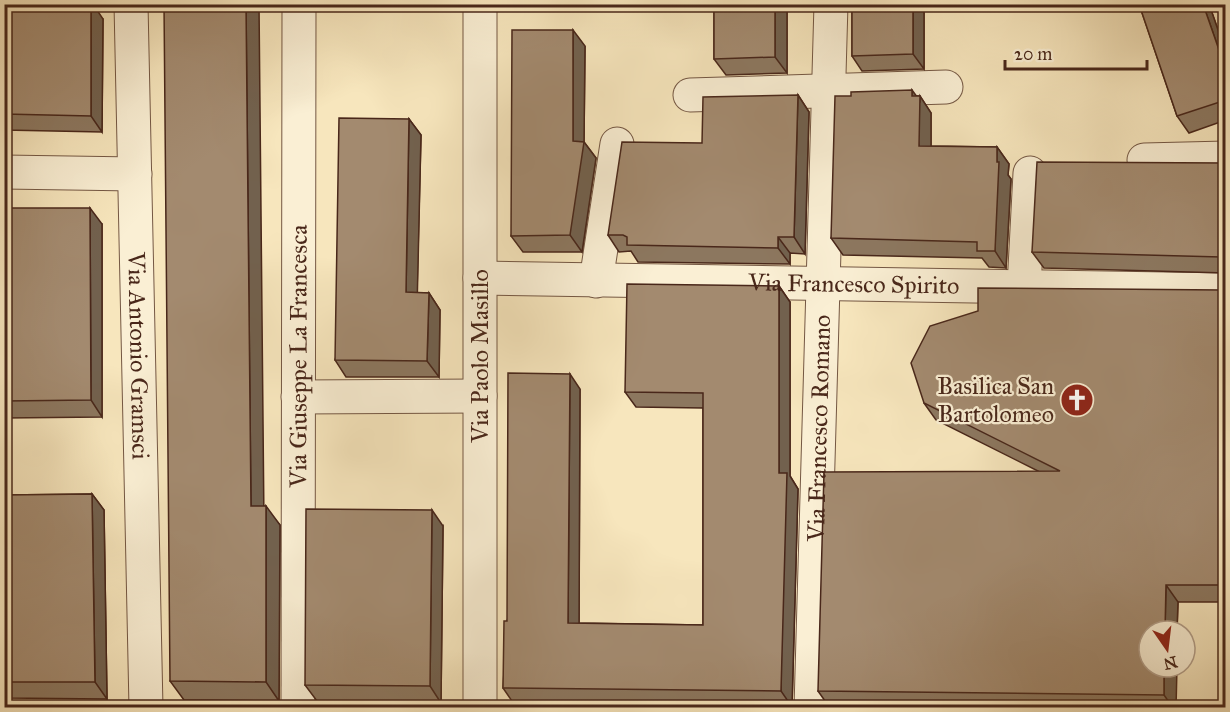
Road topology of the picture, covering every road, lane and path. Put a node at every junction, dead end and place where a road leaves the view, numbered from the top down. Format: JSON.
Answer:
{"nodes":[{"id":1,"x":131,"y":4,"type":"edge"},
{"id":2,"x":298,"y":4,"type":"edge"},
{"id":3,"x":480,"y":4,"type":"edge"},
{"id":4,"x":831,"y":4,"type":"edge"},
{"id":5,"x":946,"y":87,"type":"dead end"},
{"id":6,"x":829,"y":91,"type":"junction"},
{"id":7,"x":690,"y":95,"type":"dead end"},
{"id":8,"x":617,"y":144,"type":"dead end"},
{"id":9,"x":1226,"y":158,"type":"edge"},
{"id":10,"x":1144,"y":160,"type":"edge"},
{"id":11,"x":4,"y":172,"type":"edge"},
{"id":12,"x":1030,"y":173,"type":"dead end"},
{"id":13,"x":135,"y":174,"type":"junction"},
{"id":14,"x":480,"y":279,"type":"junction"},
{"id":15,"x":596,"y":280,"type":"junction"},
{"id":16,"x":824,"y":284,"type":"junction"},
{"id":17,"x":1024,"y":287,"type":"junction"},
{"id":18,"x":1226,"y":291,"type":"edge"},
{"id":19,"x":480,"y":396,"type":"junction"},
{"id":20,"x":298,"y":397,"type":"junction"},
{"id":21,"x":146,"y":708,"type":"edge"},
{"id":22,"x":298,"y":708,"type":"edge"},
{"id":23,"x":480,"y":708,"type":"edge"},
{"id":24,"x":811,"y":708,"type":"edge"}],
"edges":[{"from":1,"to":13,"type":"street","name":"Via Antonio Gramsci"},
{"from":2,"to":20,"type":"street","name":"Via Giuseppe La Francesca"},
{"from":3,"to":14,"type":"street","name":"Via Paolo Masillo"},
{"from":4,"to":6,"type":"street","name":"Via Francesco Romano"},
{"from":5,"to":6,"type":"street"},
{"from":6,"to":7,"type":"street"},
{"from":6,"to":16,"type":"street","name":"Via Francesco Romano"},
{"from":8,"to":15,"type":"street"},
{"from":9,"to":10,"type":"street"},
{"from":11,"to":13,"type":"street"},
{"from":12,"to":17,"type":"street"},
{"from":13,"to":21,"type":"street","name":"Via Antonio Gramsci"},
{"from":14,"to":15,"type":"street","name":"Via Francesco Spirito"},
{"from":14,"to":19,"type":"street","name":"Via Paolo Masillo"},
{"from":15,"to":16,"type":"street","name":"Via Francesco Spirito"},
{"from":16,"to":17,"type":"street","name":"Via Francesco Spirito"},
{"from":16,"to":24,"type":"street","name":"Via Francesco Romano"},
{"from":17,"to":18,"type":"street","name":"Via Francesco Spirito"},
{"from":19,"to":20,"type":"street"},
{"from":19,"to":23,"type":"street","name":"Via Paolo Masillo"},
{"from":20,"to":22,"type":"street","name":"Via Giuseppe La Francesca"}]}
